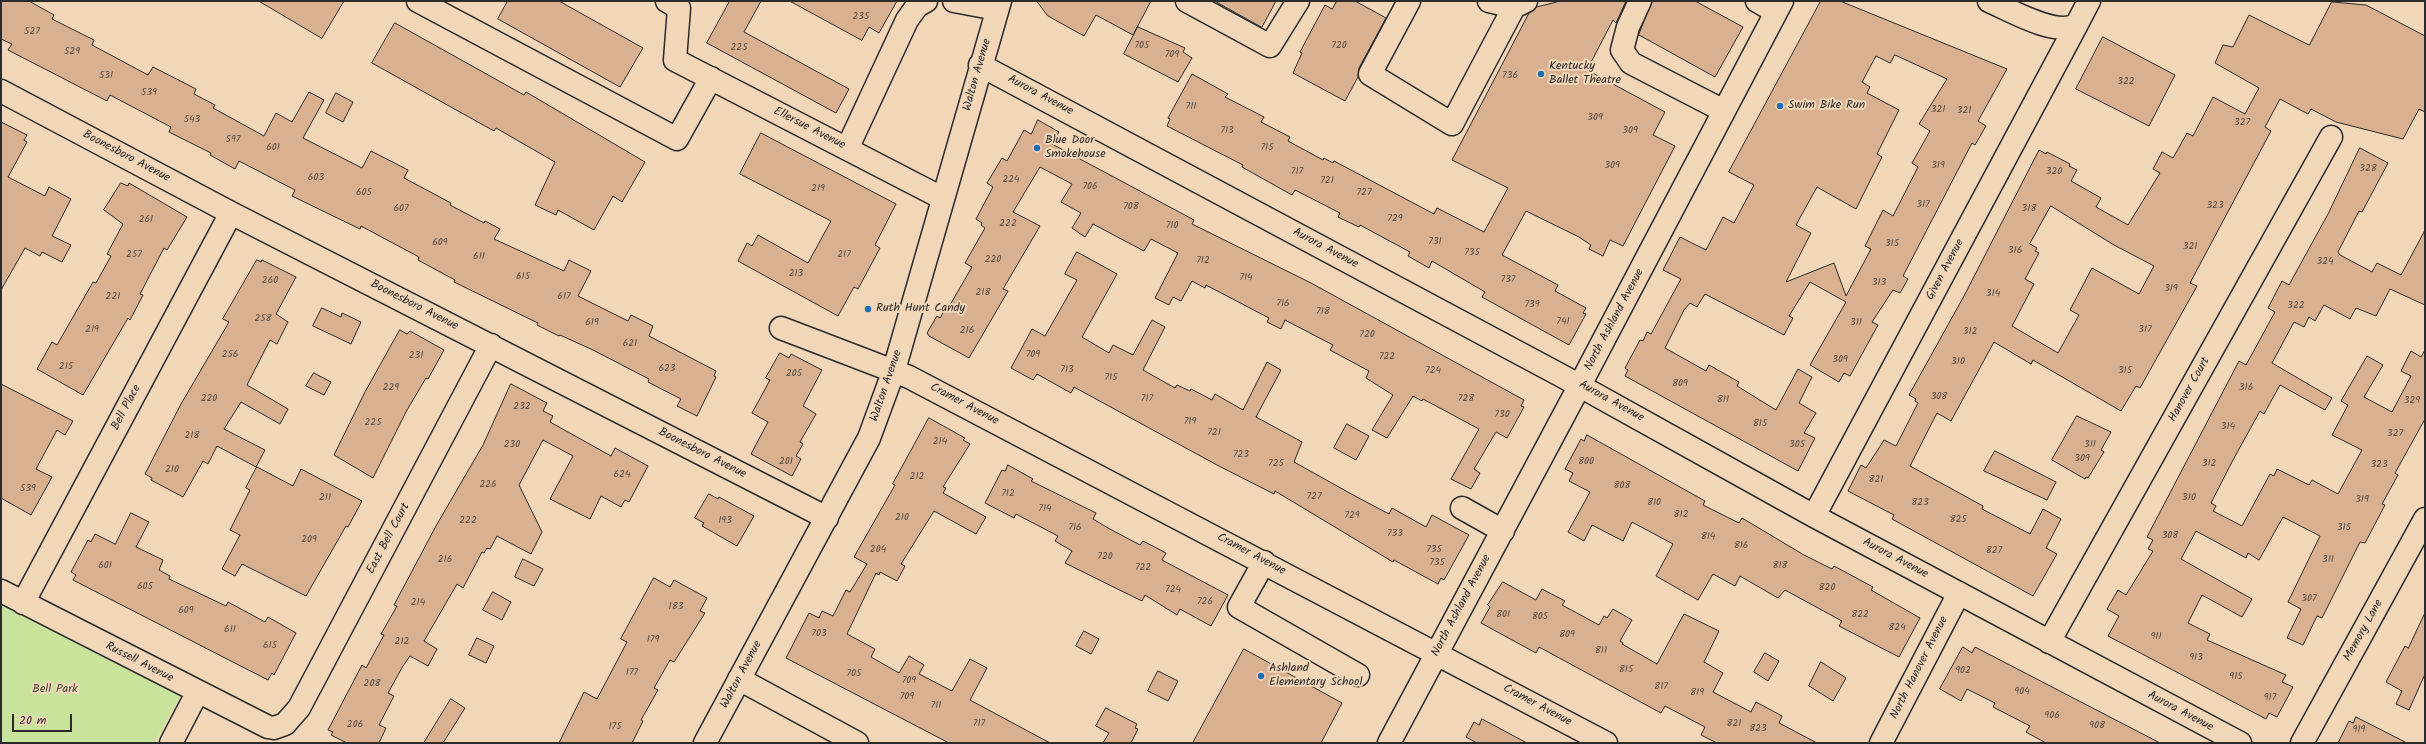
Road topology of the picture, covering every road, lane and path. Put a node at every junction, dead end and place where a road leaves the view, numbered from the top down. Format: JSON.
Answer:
{"nodes":[{"id":1,"x":418,"y":1,"type":"edge"},
{"id":2,"x":667,"y":1,"type":"edge"},
{"id":3,"x":926,"y":1,"type":"edge"},
{"id":4,"x":954,"y":1,"type":"edge"},
{"id":5,"x":1187,"y":1,"type":"edge"},
{"id":6,"x":1298,"y":1,"type":"edge"},
{"id":7,"x":1409,"y":1,"type":"edge"},
{"id":8,"x":1489,"y":1,"type":"edge"},
{"id":9,"x":1640,"y":1,"type":"edge"},
{"id":10,"x":1757,"y":1,"type":"edge"},
{"id":11,"x":1990,"y":1,"type":"edge"},
{"id":12,"x":2090,"y":1,"type":"edge"},
{"id":13,"x":1520,"y":4,"type":"edge"},
{"id":14,"x":999,"y":5,"type":"edge"},
{"id":15,"x":1779,"y":6,"type":"edge"},
{"id":16,"x":2077,"y":24,"type":"junction"},
{"id":17,"x":980,"y":65,"type":"junction"},
{"id":18,"x":711,"y":78,"type":"junction"},
{"id":19,"x":1,"y":91,"type":"edge"},
{"id":20,"x":1724,"y":111,"type":"junction"},
{"id":21,"x":2330,"y":138,"type":"dead end"},
{"id":22,"x":847,"y":149,"type":"junction"},
{"id":23,"x":942,"y":198,"type":"junction"},
{"id":24,"x":231,"y":213,"type":"junction"},
{"id":25,"x":781,"y":328,"type":"dead end"},
{"id":26,"x":491,"y":345,"type":"junction"},
{"id":27,"x":894,"y":370,"type":"junction"},
{"id":28,"x":1580,"y":385,"type":"junction"},
{"id":29,"x":1462,"y":508,"type":"dead end"},
{"id":30,"x":1814,"y":516,"type":"junction"},
{"id":31,"x":827,"y":518,"type":"junction"},
{"id":32,"x":2425,"y":519,"type":"edge"},
{"id":33,"x":1503,"y":531,"type":"junction"},
{"id":34,"x":1264,"y":562,"type":"junction"},
{"id":35,"x":1,"y":591,"type":"edge"},
{"id":36,"x":1959,"y":593,"type":"junction"},
{"id":37,"x":23,"y":603,"type":"junction"},
{"id":38,"x":2049,"y":642,"type":"junction"},
{"id":39,"x":1437,"y":653,"type":"junction"},
{"id":40,"x":1358,"y":675,"type":"dead end"},
{"id":41,"x":739,"y":679,"type":"junction"},
{"id":42,"x":197,"y":693,"type":"junction"},
{"id":43,"x":280,"y":727,"type":"joint"},
{"id":44,"x":171,"y":743,"type":"edge"},
{"id":45,"x":705,"y":743,"type":"edge"},
{"id":46,"x":857,"y":743,"type":"edge"},
{"id":47,"x":1389,"y":743,"type":"edge"},
{"id":48,"x":1606,"y":743,"type":"edge"},
{"id":49,"x":1881,"y":743,"type":"edge"},
{"id":50,"x":2240,"y":743,"type":"edge"},
{"id":51,"x":2302,"y":743,"type":"edge"}],
"edges":[{"from":1,"to":18,"type":"street"},
{"from":2,"to":18,"type":"street","name":"Ellersue Avenue"},
{"from":3,"to":22,"type":"street"},
{"from":4,"to":14,"type":"street"},
{"from":5,"to":6,"type":"street"},
{"from":7,"to":13,"type":"street"},
{"from":8,"to":13,"type":"street"},
{"from":9,"to":20,"type":"street"},
{"from":10,"to":15,"type":"street"},
{"from":11,"to":16,"type":"street"},
{"from":12,"to":16,"type":"street","name":"Given Avenue"},
{"from":14,"to":17,"type":"street","name":"Walton Avenue"},
{"from":15,"to":20,"type":"street","name":"North Ashland Avenue"},
{"from":16,"to":30,"type":"street","name":"Given Avenue"},
{"from":17,"to":23,"type":"street","name":"Walton Avenue"},
{"from":17,"to":28,"type":"street","name":"Aurora Avenue"},
{"from":18,"to":22,"type":"street","name":"Ellersue Avenue"},
{"from":19,"to":24,"type":"street","name":"Boonesboro Avenue"},
{"from":20,"to":28,"type":"street","name":"North Ashland Avenue"},
{"from":21,"to":38,"type":"street","name":"Hanover Court"},
{"from":22,"to":23,"type":"street","name":"Ellersue Avenue"},
{"from":23,"to":27,"type":"street","name":"Walton Avenue"},
{"from":24,"to":26,"type":"street","name":"Boonesboro Avenue"},
{"from":24,"to":37,"type":"street","name":"Bell Place"},
{"from":25,"to":27,"type":"street","name":"Cramer Avenue"},
{"from":26,"to":31,"type":"street","name":"Boonesboro Avenue"},
{"from":26,"to":43,"type":"street","name":"East Bell Court"},
{"from":27,"to":31,"type":"street","name":"Walton Avenue"},
{"from":27,"to":34,"type":"street","name":"Cramer Avenue"},
{"from":28,"to":30,"type":"street","name":"Aurora Avenue"},
{"from":28,"to":33,"type":"street","name":"North Ashland Avenue"},
{"from":29,"to":33,"type":"street"},
{"from":30,"to":36,"type":"street","name":"Aurora Avenue"},
{"from":31,"to":41,"type":"street","name":"Walton Avenue"},
{"from":32,"to":51,"type":"street","name":"Memory Lane"},
{"from":33,"to":39,"type":"street","name":"North Ashland Avenue"},
{"from":34,"to":39,"type":"street","name":"Cramer Avenue"},
{"from":34,"to":40,"type":"street"},
{"from":35,"to":37,"type":"street","name":"Russell Avenue"},
{"from":36,"to":38,"type":"street","name":"Aurora Avenue"},
{"from":36,"to":49,"type":"street","name":"North Hanover Avenue"},
{"from":37,"to":42,"type":"street","name":"Russell Avenue"},
{"from":38,"to":50,"type":"street","name":"Aurora Avenue"},
{"from":39,"to":47,"type":"street","name":"North Ashland Avenue"},
{"from":39,"to":48,"type":"street","name":"Cramer Avenue"},
{"from":41,"to":45,"type":"street","name":"Walton Avenue"},
{"from":41,"to":46,"type":"street"},
{"from":42,"to":43,"type":"street","name":"Russell Avenue"},
{"from":42,"to":44,"type":"street"}]}
